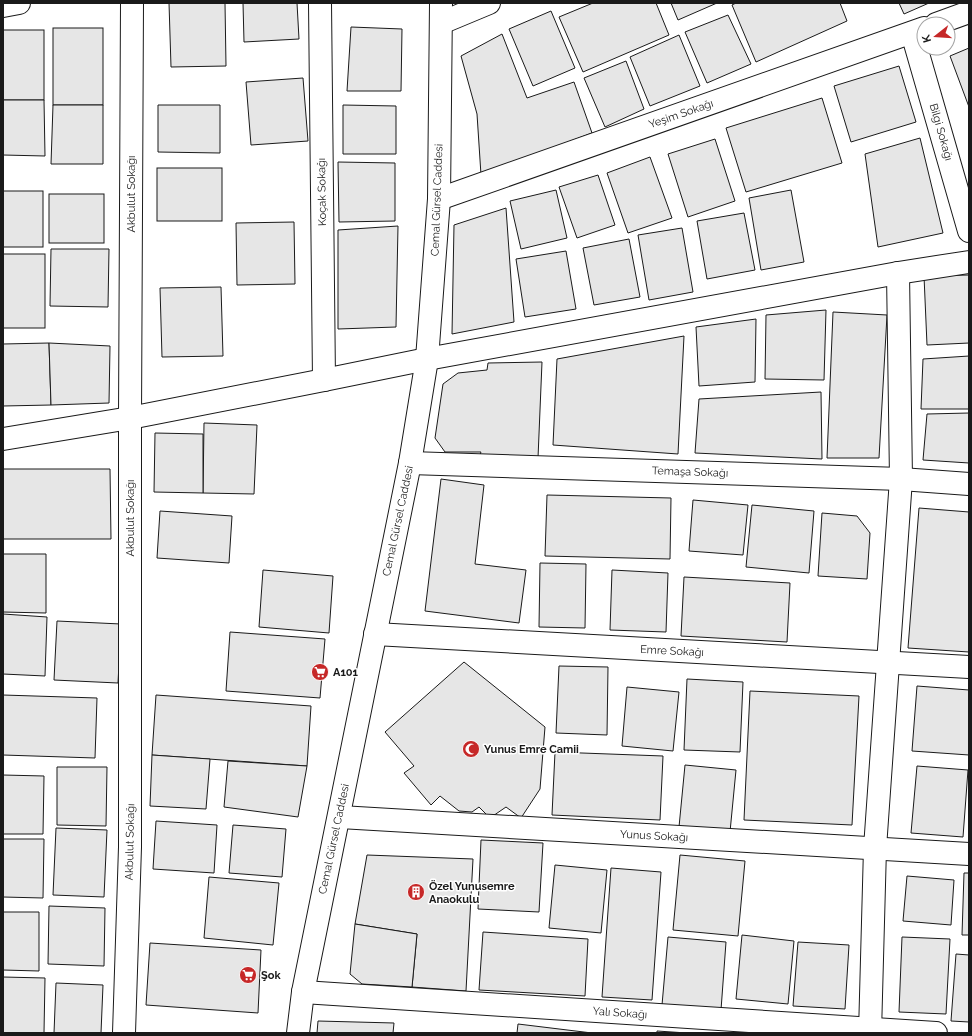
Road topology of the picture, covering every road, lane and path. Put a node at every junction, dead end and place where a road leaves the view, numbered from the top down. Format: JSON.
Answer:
{"nodes":[{"id":1,"x":19,"y":3,"type":"edge"},
{"id":2,"x":132,"y":3,"type":"edge"},
{"id":3,"x":320,"y":3,"type":"edge"},
{"id":4,"x":489,"y":3,"type":"edge"},
{"id":5,"x":3,"y":6,"type":"edge"},
{"id":6,"x":969,"y":12,"type":"edge"},
{"id":7,"x":441,"y":13,"type":"edge"},
{"id":8,"x":956,"y":17,"type":"edge"},
{"id":9,"x":916,"y":31,"type":"edge"},
{"id":10,"x":925,"y":56,"type":"edge"},
{"id":11,"x":439,"y":199,"type":"junction"},
{"id":12,"x":969,"y":231,"type":"edge"},
{"id":13,"x":969,"y":262,"type":"edge"},
{"id":14,"x":898,"y":273,"type":"junction"},
{"id":15,"x":427,"y":359,"type":"junction"},
{"id":16,"x":324,"y":380,"type":"junction"},
{"id":17,"x":130,"y":418,"type":"junction"},
{"id":18,"x":3,"y":439,"type":"edge"},
{"id":19,"x":410,"y":463,"type":"junction"},
{"id":20,"x":901,"y":479,"type":"junction"},
{"id":21,"x":969,"y":484,"type":"edge"},
{"id":22,"x":375,"y":634,"type":"junction"},
{"id":23,"x":888,"y":663,"type":"junction"},
{"id":24,"x":969,"y":667,"type":"edge"},
{"id":25,"x":340,"y":817,"type":"junction"},
{"id":26,"x":875,"y":848,"type":"junction"},
{"id":27,"x":969,"y":854,"type":"edge"},
{"id":28,"x":304,"y":992,"type":"junction"},
{"id":29,"x":870,"y":1031,"type":"edge"},
{"id":30,"x":124,"y":1033,"type":"edge"},
{"id":31,"x":298,"y":1033,"type":"edge"},
{"id":32,"x":936,"y":1033,"type":"edge"}],
"edges":[{"from":1,"to":5,"type":"street"},
{"from":2,"to":17,"type":"street","name":"Akbulut Sokağı"},
{"from":3,"to":16,"type":"street","name":"Koçak Sokağı"},
{"from":4,"to":7,"type":"street"},
{"from":6,"to":8,"type":"street"},
{"from":7,"to":11,"type":"street","name":"Cemal Gürsel Caddesi"},
{"from":9,"to":11,"type":"street","name":"Yeşim Sokağı"},
{"from":10,"to":12,"type":"street","name":"Bilgi Sokağı"},
{"from":11,"to":15,"type":"street","name":"Cemal Gürsel Caddesi"},
{"from":13,"to":14,"type":"street"},
{"from":14,"to":15,"type":"street"},
{"from":14,"to":20,"type":"street"},
{"from":15,"to":16,"type":"street"},
{"from":15,"to":19,"type":"street","name":"Cemal Gürsel Caddesi"},
{"from":16,"to":17,"type":"street"},
{"from":17,"to":18,"type":"street"},
{"from":17,"to":30,"type":"street","name":"Akbulut Sokağı"},
{"from":19,"to":20,"type":"street","name":"Temaşa Sokağı"},
{"from":19,"to":22,"type":"street","name":"Cemal Gürsel Caddesi"},
{"from":20,"to":21,"type":"street","name":"Temaşa Sokağı"},
{"from":20,"to":23,"type":"street"},
{"from":22,"to":23,"type":"street","name":"Emre Sokağı"},
{"from":22,"to":25,"type":"street","name":"Cemal Gürsel Caddesi"},
{"from":23,"to":24,"type":"street","name":"Emre Sokağı"},
{"from":23,"to":26,"type":"street"},
{"from":25,"to":26,"type":"street","name":"Yunus Sokağı"},
{"from":25,"to":28,"type":"street","name":"Cemal Gürsel Caddesi"},
{"from":26,"to":27,"type":"street","name":"Yunus Sokağı"},
{"from":26,"to":29,"type":"street"},
{"from":28,"to":29,"type":"street","name":"Yalı Sokağı"},
{"from":28,"to":31,"type":"street","name":"Cemal Gürsel Caddesi"},
{"from":29,"to":32,"type":"street","name":"Yalı Sokağı"}]}
